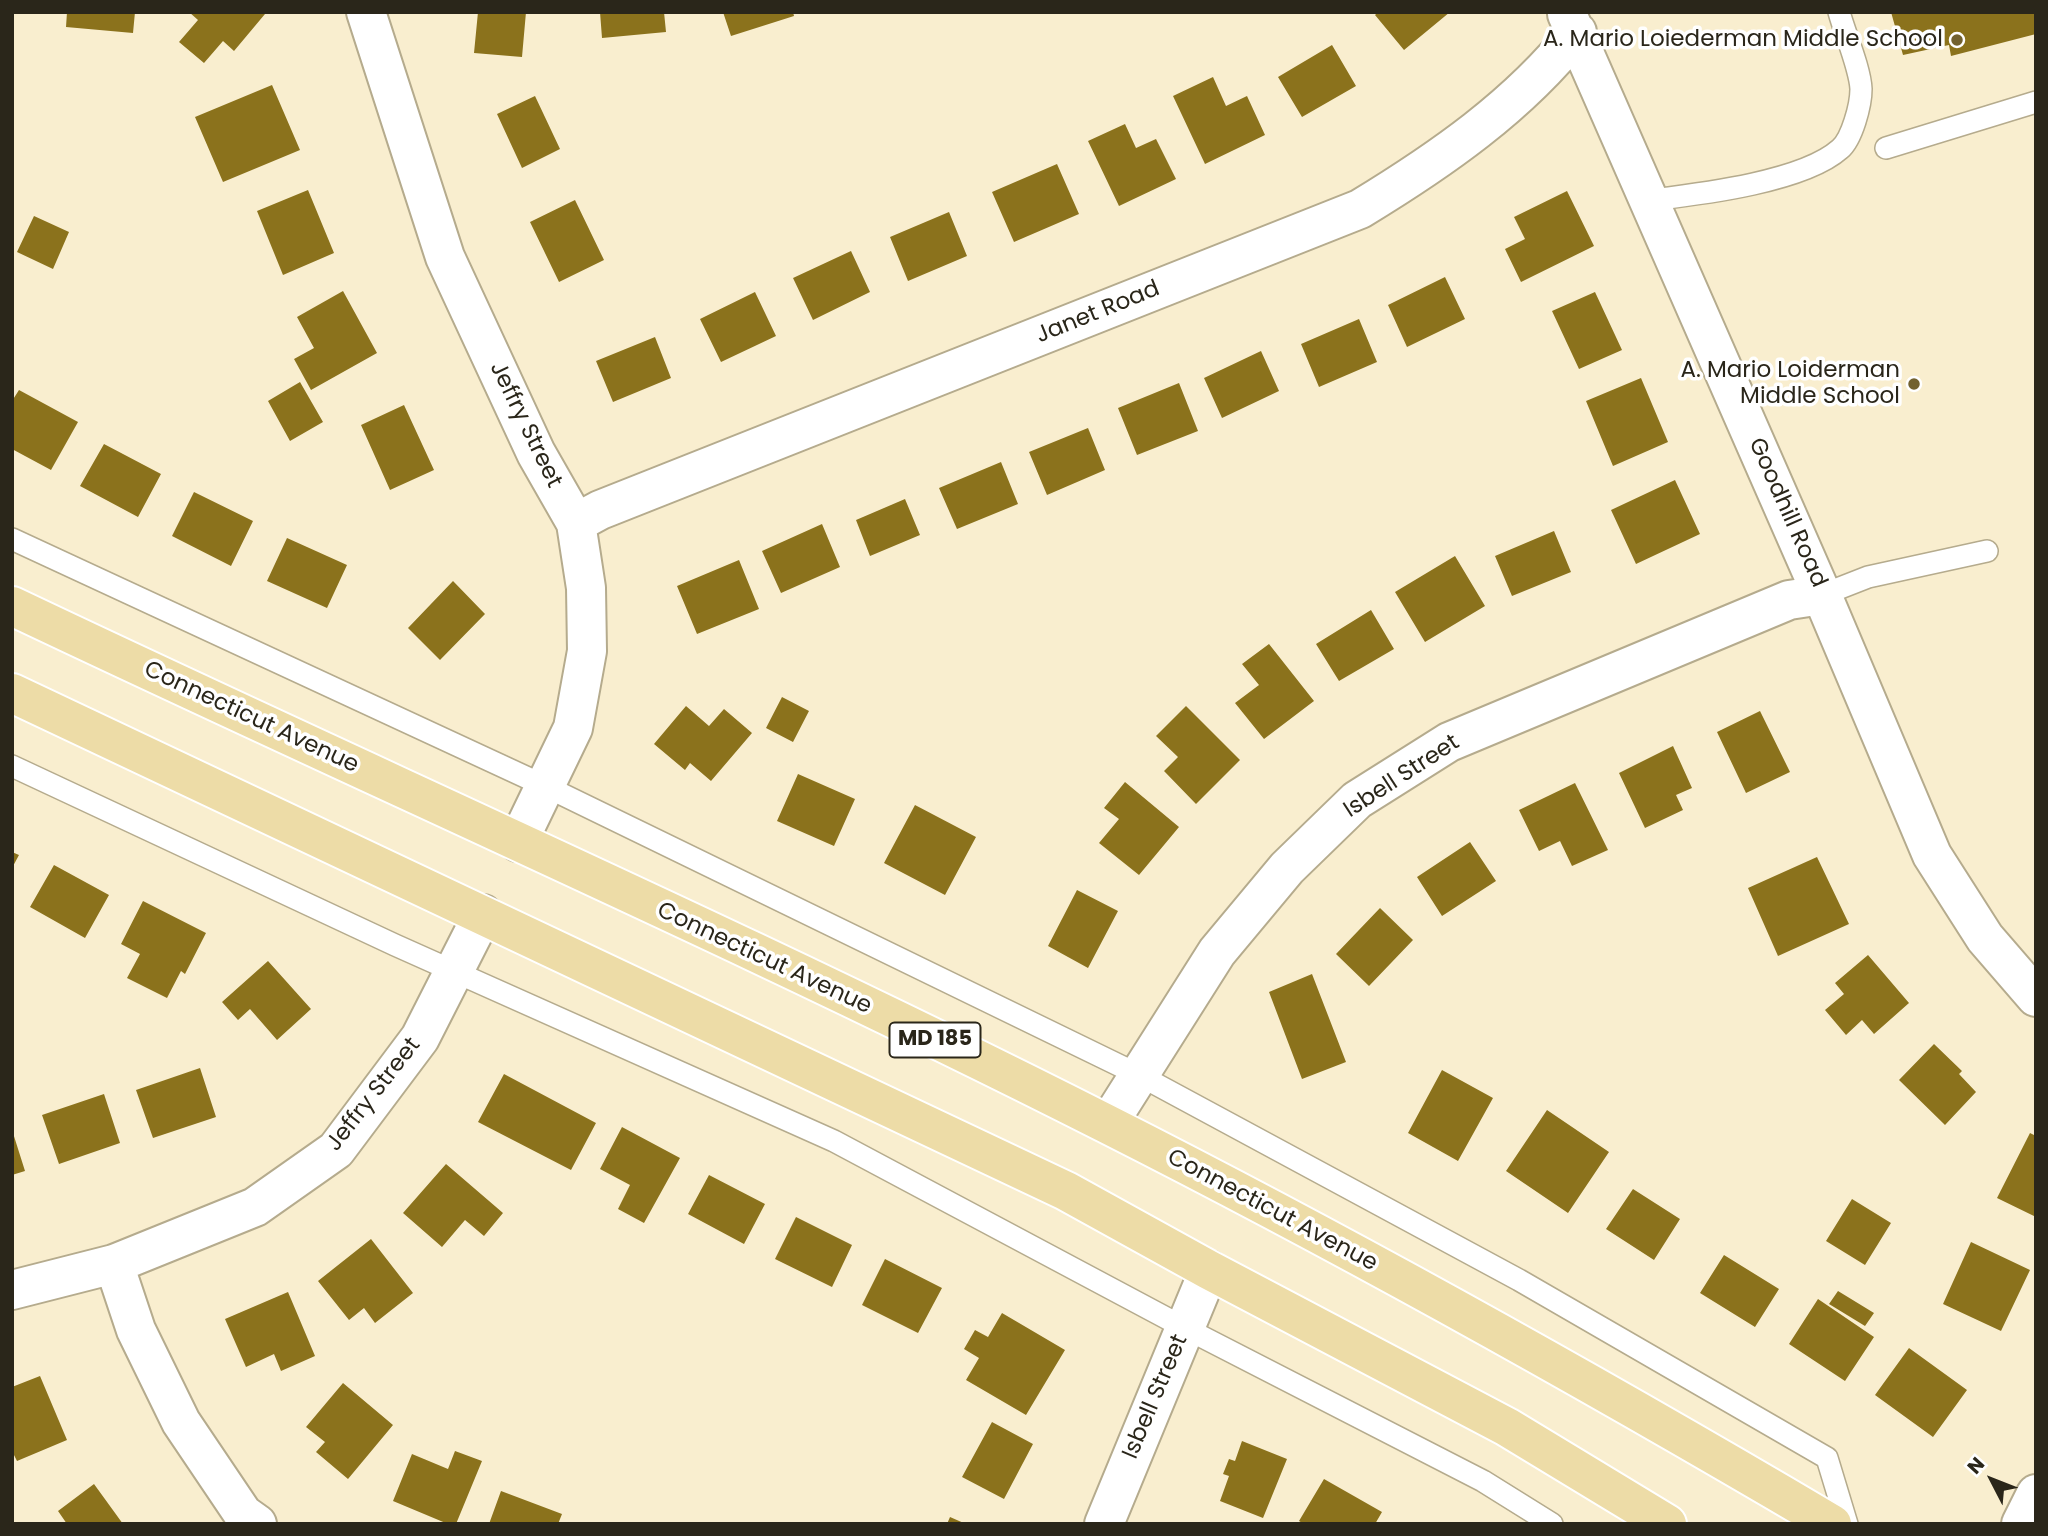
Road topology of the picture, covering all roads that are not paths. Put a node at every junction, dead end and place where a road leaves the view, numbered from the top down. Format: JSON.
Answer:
{"nodes":[{"id":1,"x":366,"y":12,"type":"edge"},
{"id":2,"x":1839,"y":12,"type":"edge"},
{"id":3,"x":1572,"y":22,"type":"edge"},
{"id":4,"x":2036,"y":102,"type":"edge"},
{"id":5,"x":1886,"y":148,"type":"dead end"},
{"id":6,"x":1651,"y":200,"type":"junction"},
{"id":7,"x":576,"y":523,"type":"junction"},
{"id":8,"x":12,"y":539,"type":"edge"},
{"id":9,"x":1987,"y":551,"type":"dead end"},
{"id":10,"x":1822,"y":595,"type":"junction"},
{"id":11,"x":12,"y":606,"type":"edge"},
{"id":12,"x":12,"y":693,"type":"edge"},
{"id":13,"x":12,"y":766,"type":"edge"},
{"id":14,"x":545,"y":786,"type":"junction"},
{"id":15,"x":518,"y":842,"type":"junction"},
{"id":16,"x":484,"y":914,"type":"junction"},
{"id":17,"x":454,"y":971,"type":"junction"},
{"id":18,"x":2036,"y":997,"type":"edge"},
{"id":19,"x":1139,"y":1075,"type":"junction"},
{"id":20,"x":1108,"y":1125,"type":"junction"},
{"id":21,"x":114,"y":1264,"type":"junction"},
{"id":22,"x":1209,"y":1270,"type":"junction"},
{"id":23,"x":12,"y":1290,"type":"edge"},
{"id":24,"x":1185,"y":1328,"type":"junction"},
{"id":25,"x":257,"y":1524,"type":"edge"},
{"id":26,"x":1104,"y":1524,"type":"edge"},
{"id":27,"x":1552,"y":1524,"type":"edge"},
{"id":28,"x":1667,"y":1524,"type":"edge"},
{"id":29,"x":1832,"y":1524,"type":"edge"},
{"id":30,"x":1847,"y":1524,"type":"edge"}],
"edges":[{"from":1,"to":7,"type":"street","name":"Jeffry Street"},
{"from":2,"to":6,"type":"lane"},
{"from":3,"to":6,"type":"street","name":"Goodhill Road"},
{"from":3,"to":7,"type":"street","name":"Janet Road"},
{"from":4,"to":5,"type":"lane"},
{"from":6,"to":10,"type":"street","name":"Goodhill Road"},
{"from":7,"to":14,"type":"street","name":"Jeffry Street"},
{"from":8,"to":14,"type":"lane"},
{"from":9,"to":10,"type":"lane"},
{"from":10,"to":18,"type":"street","name":"Goodhill Road"},
{"from":10,"to":19,"type":"street","name":"Isbell Street"},
{"from":11,"to":15,"type":"main road","name":"Connecticut Avenue","number":"MD 185"},
{"from":12,"to":16,"type":"main road"},
{"from":13,"to":17,"type":"lane"},
{"from":14,"to":15,"type":"street","name":"Jeffry Street"},
{"from":14,"to":19,"type":"lane"},
{"from":15,"to":20,"type":"main road","name":"Connecticut Avenue","number":"MD 185"},
{"from":16,"to":17,"type":"street","name":"Jeffry Street"},
{"from":16,"to":22,"type":"main road"},
{"from":17,"to":21,"type":"street","name":"Jeffry Street"},
{"from":17,"to":24,"type":"lane"},
{"from":19,"to":20,"type":"street","name":"Isbell Street"},
{"from":19,"to":30,"type":"lane"},
{"from":20,"to":29,"type":"main road","name":"Connecticut Avenue","number":"MD 185"},
{"from":21,"to":23,"type":"street","name":"Jeffry Street"},
{"from":21,"to":25,"type":"street"},
{"from":22,"to":24,"type":"street","name":"Isbell Street"},
{"from":22,"to":28,"type":"main road"},
{"from":24,"to":26,"type":"street","name":"Isbell Street"},
{"from":24,"to":27,"type":"lane"}]}
